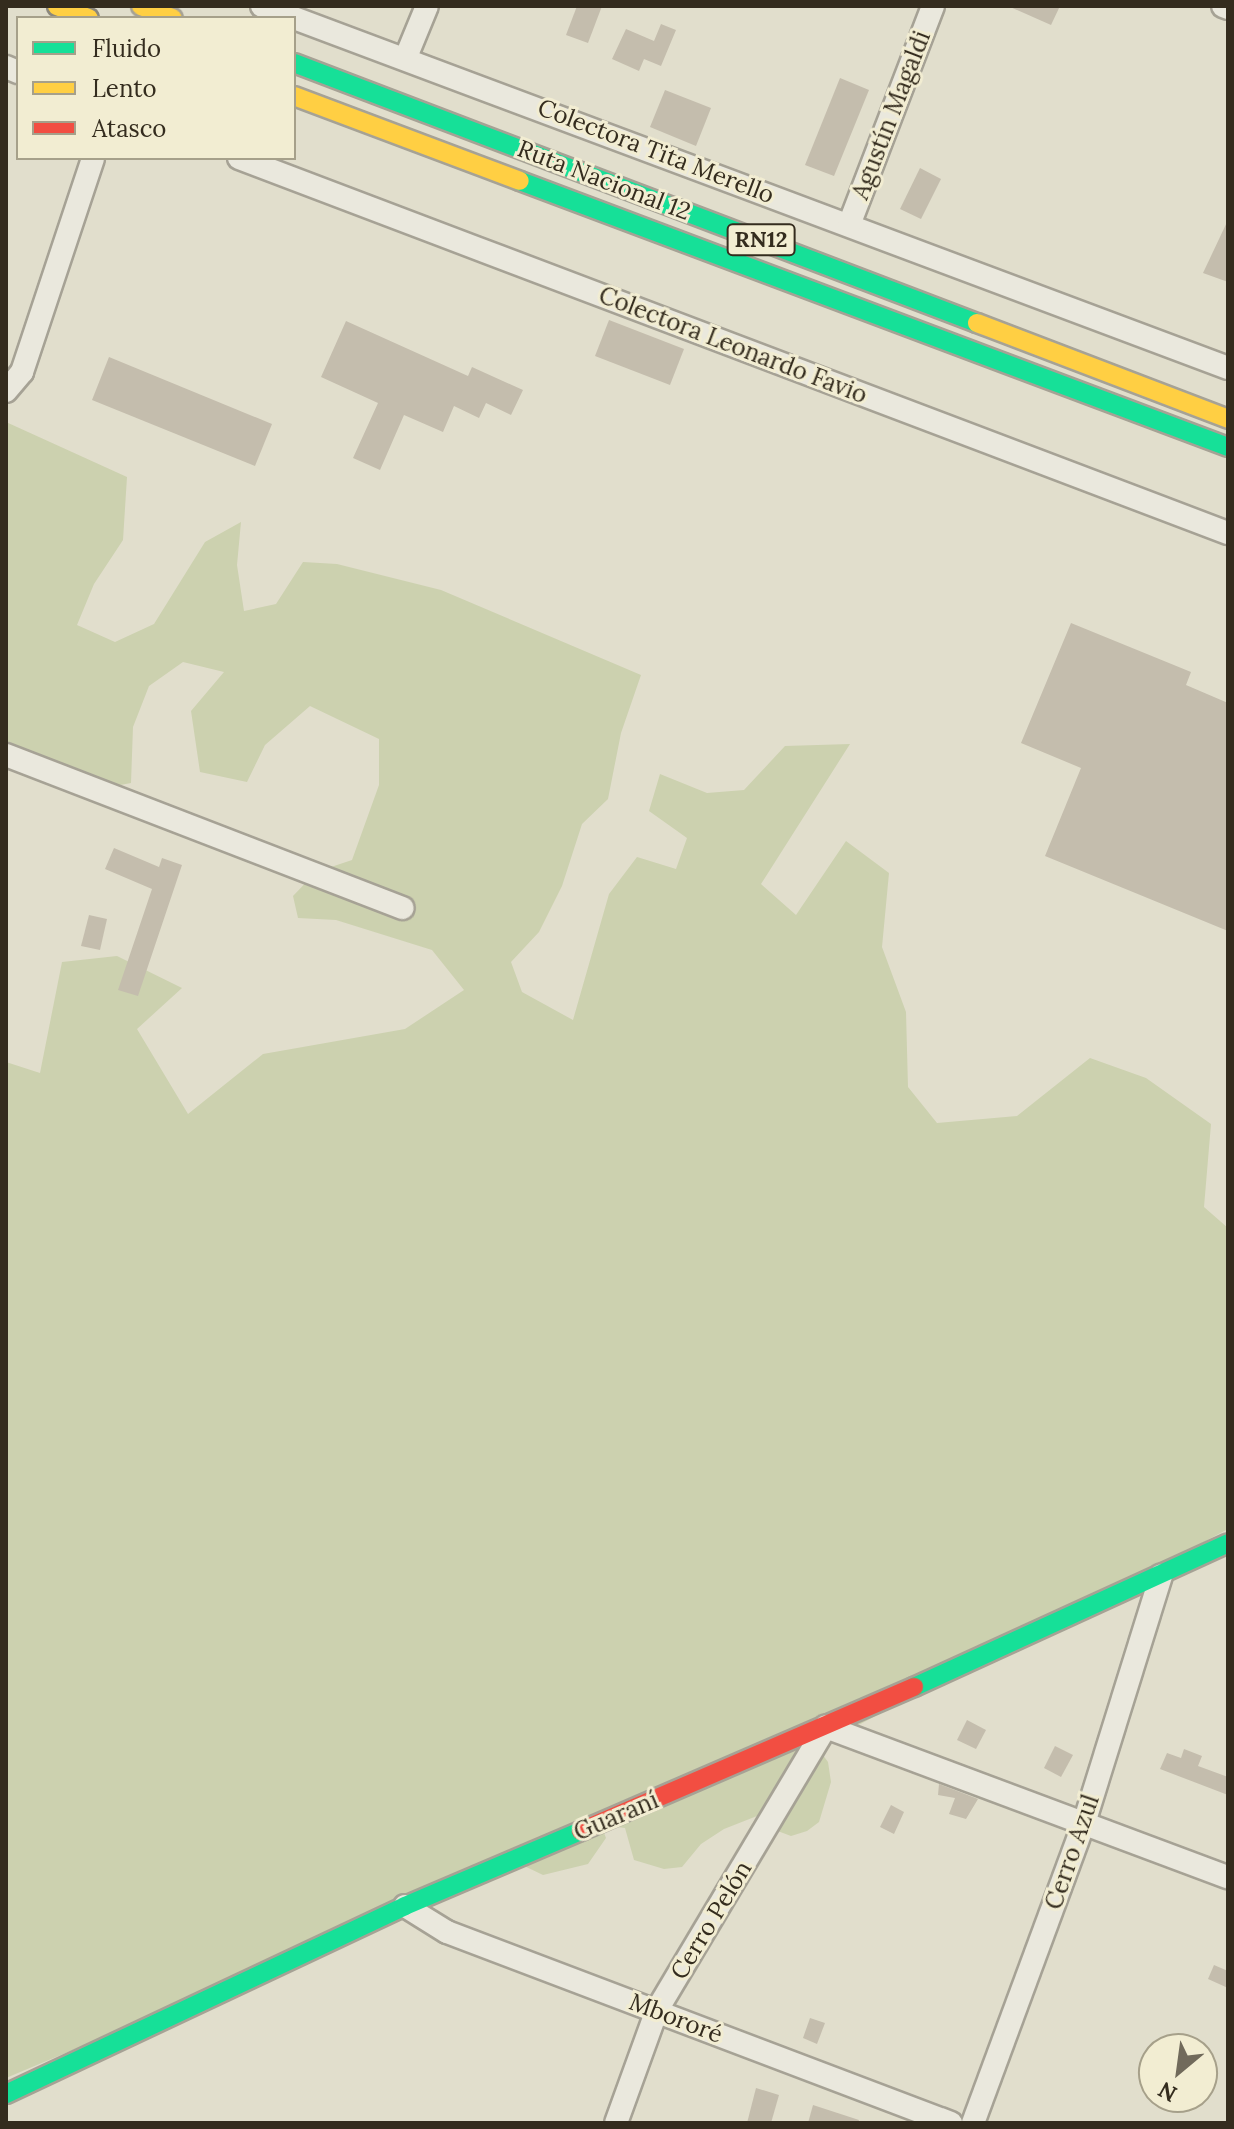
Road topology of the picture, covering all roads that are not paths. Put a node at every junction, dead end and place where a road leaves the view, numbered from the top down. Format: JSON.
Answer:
{"nodes":[{"id":1,"x":57,"y":6,"type":"edge"},
{"id":2,"x":141,"y":6,"type":"edge"},
{"id":3,"x":262,"y":6,"type":"edge"},
{"id":4,"x":427,"y":6,"type":"edge"},
{"id":5,"x":933,"y":6,"type":"edge"},
{"id":6,"x":84,"y":16,"type":"edge"},
{"id":7,"x":168,"y":16,"type":"edge"},
{"id":8,"x":290,"y":16,"type":"edge"},
{"id":9,"x":296,"y":18,"type":"edge"},
{"id":10,"x":406,"y":57,"type":"junction"},
{"id":11,"x":296,"y":64,"type":"edge"},
{"id":12,"x":296,"y":97,"type":"edge"},
{"id":13,"x":92,"y":160,"type":"edge"},
{"id":14,"x":244,"y":160,"type":"edge"},
{"id":15,"x":849,"y":225,"type":"junction"},
{"id":16,"x":1228,"y":368,"type":"edge"},
{"id":17,"x":6,"y":391,"type":"edge"},
{"id":18,"x":1228,"y":419,"type":"edge"},
{"id":19,"x":1228,"y":447,"type":"edge"},
{"id":20,"x":1228,"y":533,"type":"edge"},
{"id":21,"x":6,"y":755,"type":"edge"},
{"id":22,"x":403,"y":908,"type":"dead end"},
{"id":23,"x":1228,"y":1543,"type":"edge"},
{"id":24,"x":1161,"y":1576,"type":"junction"},
{"id":25,"x":826,"y":1727,"type":"junction"},
{"id":26,"x":1085,"y":1820,"type":"junction"},
{"id":27,"x":1228,"y":1877,"type":"edge"},
{"id":28,"x":405,"y":1906,"type":"junction"},
{"id":29,"x":657,"y":2010,"type":"junction"},
{"id":30,"x":6,"y":2094,"type":"edge"},
{"id":31,"x":616,"y":2123,"type":"edge"},
{"id":32,"x":951,"y":2123,"type":"edge"},
{"id":33,"x":973,"y":2123,"type":"edge"}],
"edges":[{"from":1,"to":6,"type":"main road","bridge":true},
{"from":2,"to":7,"type":"main road"},
{"from":3,"to":8,"type":"street","name":"Colectora Tita Merello"},
{"from":4,"to":10,"type":"street"},
{"from":5,"to":15,"type":"street","name":"Agustín Magaldi"},
{"from":9,"to":10,"type":"street","name":"Colectora Tita Merello"},
{"from":10,"to":15,"type":"street","name":"Colectora Tita Merello"},
{"from":11,"to":18,"type":"main road","name":"Ruta Nacional 12","number":"RN12"},
{"from":12,"to":19,"type":"main road","name":"Ruta Nacional 12","number":"RN12"},
{"from":13,"to":17,"type":"street"},
{"from":14,"to":20,"type":"street","name":"Colectora Leonardo Favio"},
{"from":15,"to":16,"type":"street","name":"Colectora Tita Merello"},
{"from":21,"to":22,"type":"street"},
{"from":23,"to":24,"type":"main road","name":"Guaraní"},
{"from":24,"to":25,"type":"main road","name":"Guaraní"},
{"from":24,"to":26,"type":"street","name":"Cerro Azul"},
{"from":25,"to":26,"type":"street"},
{"from":25,"to":28,"type":"main road","name":"Guaraní"},
{"from":25,"to":29,"type":"street","name":"Cerro Pelón"},
{"from":26,"to":27,"type":"street"},
{"from":26,"to":33,"type":"street","name":"Cerro Azul"},
{"from":28,"to":29,"type":"street","name":"Mbororé"},
{"from":28,"to":30,"type":"main road","name":"Guaraní"},
{"from":29,"to":31,"type":"street","name":"Cerro Pelón"},
{"from":29,"to":32,"type":"street","name":"Mbororé"}]}
